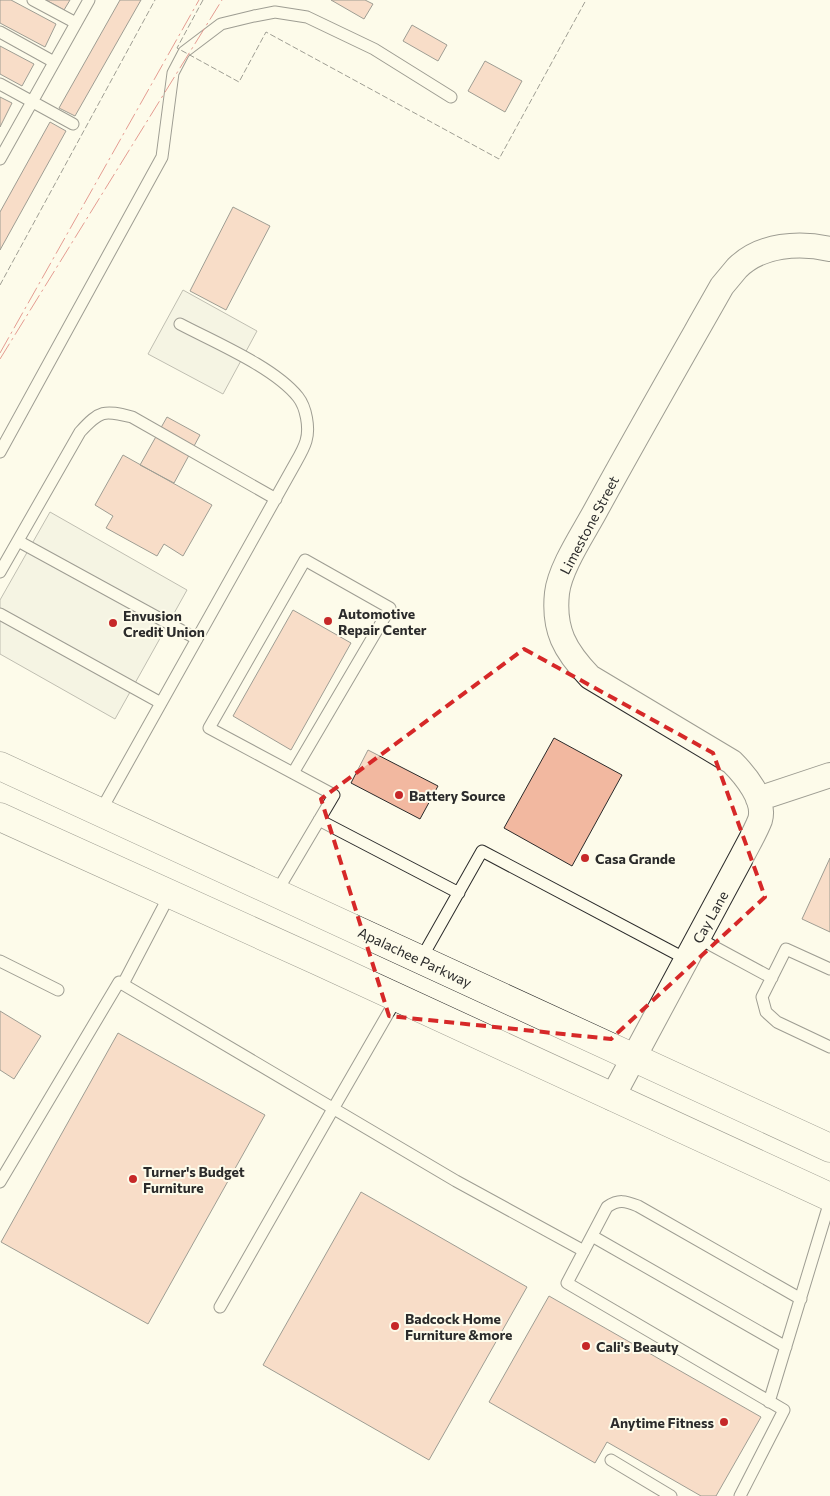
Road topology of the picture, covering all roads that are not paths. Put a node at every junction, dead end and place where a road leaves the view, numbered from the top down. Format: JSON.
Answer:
{"nodes":[{"id":1,"x":33,"y":0,"type":"edge"},
{"id":2,"x":89,"y":0,"type":"edge"},
{"id":3,"x":76,"y":23,"type":"junction"},
{"id":4,"x":0,"y":32,"type":"edge"},
{"id":5,"x":54,"y":62,"type":"junction"},
{"id":6,"x":0,"y":84,"type":"edge"},
{"id":7,"x":451,"y":97,"type":"dead end"},
{"id":8,"x":32,"y":102,"type":"junction"},
{"id":9,"x":73,"y":124,"type":"dead end"},
{"id":10,"x":4,"y":144,"type":"edge"},
{"id":11,"x":0,"y":158,"type":"edge"},
{"id":12,"x":830,"y":249,"type":"edge"},
{"id":13,"x":180,"y":324,"type":"dead end"},
{"id":14,"x":0,"y":452,"type":"edge"},
{"id":15,"x":276,"y":499,"type":"junction"},
{"id":16,"x":18,"y":541,"type":"junction"},
{"id":17,"x":0,"y":572,"type":"edge"},
{"id":18,"x":0,"y":614,"type":"edge"},
{"id":19,"x":197,"y":639,"type":"junction"},
{"id":20,"x":161,"y":703,"type":"junction"},
{"id":21,"x":0,"y":766,"type":"edge"},
{"id":22,"x":294,"y":773,"type":"junction"},
{"id":23,"x":830,"y":775,"type":"edge"},
{"id":24,"x":758,"y":799,"type":"junction"},
{"id":25,"x":100,"y":812,"type":"junction"},
{"id":26,"x":0,"y":817,"type":"edge"},
{"id":27,"x":319,"y":820,"type":"junction"},
{"id":28,"x":276,"y":893,"type":"junction"},
{"id":29,"x":459,"y":893,"type":"junction"},
{"id":30,"x":170,"y":894,"type":"junction"},
{"id":31,"x":698,"y":938,"type":"junction"},
{"id":32,"x":686,"y":959,"type":"junction"},
{"id":33,"x":421,"y":960,"type":"junction"},
{"id":34,"x":0,"y":961,"type":"edge"},
{"id":35,"x":830,"y":969,"type":"edge"},
{"id":36,"x":772,"y":978,"type":"junction"},
{"id":37,"x":123,"y":984,"type":"junction"},
{"id":38,"x":58,"y":990,"type":"dead end"},
{"id":39,"x":397,"y":998,"type":"junction"},
{"id":40,"x":830,"y":1047,"type":"edge"},
{"id":41,"x":634,"y":1057,"type":"junction"},
{"id":42,"x":612,"y":1098,"type":"junction"},
{"id":43,"x":333,"y":1109,"type":"junction"},
{"id":44,"x":830,"y":1148,"type":"edge"},
{"id":45,"x":0,"y":1182,"type":"edge"},
{"id":46,"x":830,"y":1199,"type":"edge"},
{"id":47,"x":592,"y":1236,"type":"junction"},
{"id":48,"x":584,"y":1251,"type":"junction"},
{"id":49,"x":801,"y":1299,"type":"junction"},
{"id":50,"x":220,"y":1307,"type":"dead end"},
{"id":51,"x":786,"y":1347,"type":"junction"},
{"id":52,"x":769,"y":1402,"type":"junction"},
{"id":53,"x":610,"y":1460,"type":"dead end"},
{"id":54,"x":659,"y":1493,"type":"edge"},
{"id":55,"x":671,"y":1496,"type":"edge"},
{"id":56,"x":740,"y":1496,"type":"edge"}],
"edges":[{"from":1,"to":3,"type":"lane"},
{"from":2,"to":3,"type":"lane"},
{"from":3,"to":5,"type":"lane"},
{"from":4,"to":5,"type":"lane"},
{"from":5,"to":8,"type":"lane"},
{"from":6,"to":8,"type":"lane"},
{"from":7,"to":14,"type":"lane"},
{"from":8,"to":9,"type":"lane"},
{"from":8,"to":10,"type":"lane"},
{"from":10,"to":11,"type":"lane"},
{"from":12,"to":24,"type":"street","name":"Limestone Street"},
{"from":13,"to":15,"type":"lane"},
{"from":15,"to":16,"type":"lane"},
{"from":15,"to":19,"type":"lane"},
{"from":16,"to":17,"type":"lane"},
{"from":16,"to":19,"type":"lane"},
{"from":18,"to":20,"type":"lane"},
{"from":19,"to":20,"type":"lane"},
{"from":20,"to":25,"type":"lane"},
{"from":21,"to":25,"type":"main road","name":"Apalachee Parkway"},
{"from":22,"to":22,"type":"lane"},
{"from":22,"to":27,"type":"lane"},
{"from":23,"to":24,"type":"street"},
{"from":24,"to":31,"type":"street","name":"Cay Lane"},
{"from":25,"to":28,"type":"main road","name":"Apalachee Parkway"},
{"from":26,"to":30,"type":"main road"},
{"from":27,"to":28,"type":"lane"},
{"from":27,"to":29,"type":"lane"},
{"from":28,"to":33,"type":"main road","name":"Apalachee Parkway"},
{"from":29,"to":32,"type":"lane"},
{"from":29,"to":33,"type":"lane"},
{"from":30,"to":37,"type":"lane"},
{"from":30,"to":39,"type":"main road"},
{"from":31,"to":32,"type":"street","name":"Cay Lane"},
{"from":31,"to":36,"type":"lane"},
{"from":32,"to":41,"type":"street","name":"Cay Lane"},
{"from":33,"to":41,"type":"main road","name":"Apalachee Parkway"},
{"from":34,"to":38,"type":"lane"},
{"from":35,"to":36,"type":"lane"},
{"from":36,"to":40,"type":"lane"},
{"from":37,"to":43,"type":"lane"},
{"from":37,"to":45,"type":"lane"},
{"from":39,"to":42,"type":"main road"},
{"from":39,"to":43,"type":"lane"},
{"from":41,"to":42,"type":"street","name":"Cay Lane"},
{"from":41,"to":44,"type":"main road","name":"Apalachee Parkway"},
{"from":42,"to":46,"type":"main road"},
{"from":43,"to":48,"type":"lane"},
{"from":43,"to":50,"type":"lane"},
{"from":46,"to":49,"type":"lane"},
{"from":47,"to":48,"type":"lane"},
{"from":47,"to":49,"type":"lane"},
{"from":47,"to":51,"type":"lane"},
{"from":48,"to":52,"type":"lane"},
{"from":49,"to":51,"type":"lane"},
{"from":51,"to":52,"type":"lane"},
{"from":52,"to":56,"type":"lane"},
{"from":53,"to":54,"type":"lane"},
{"from":54,"to":55,"type":"lane"}]}
